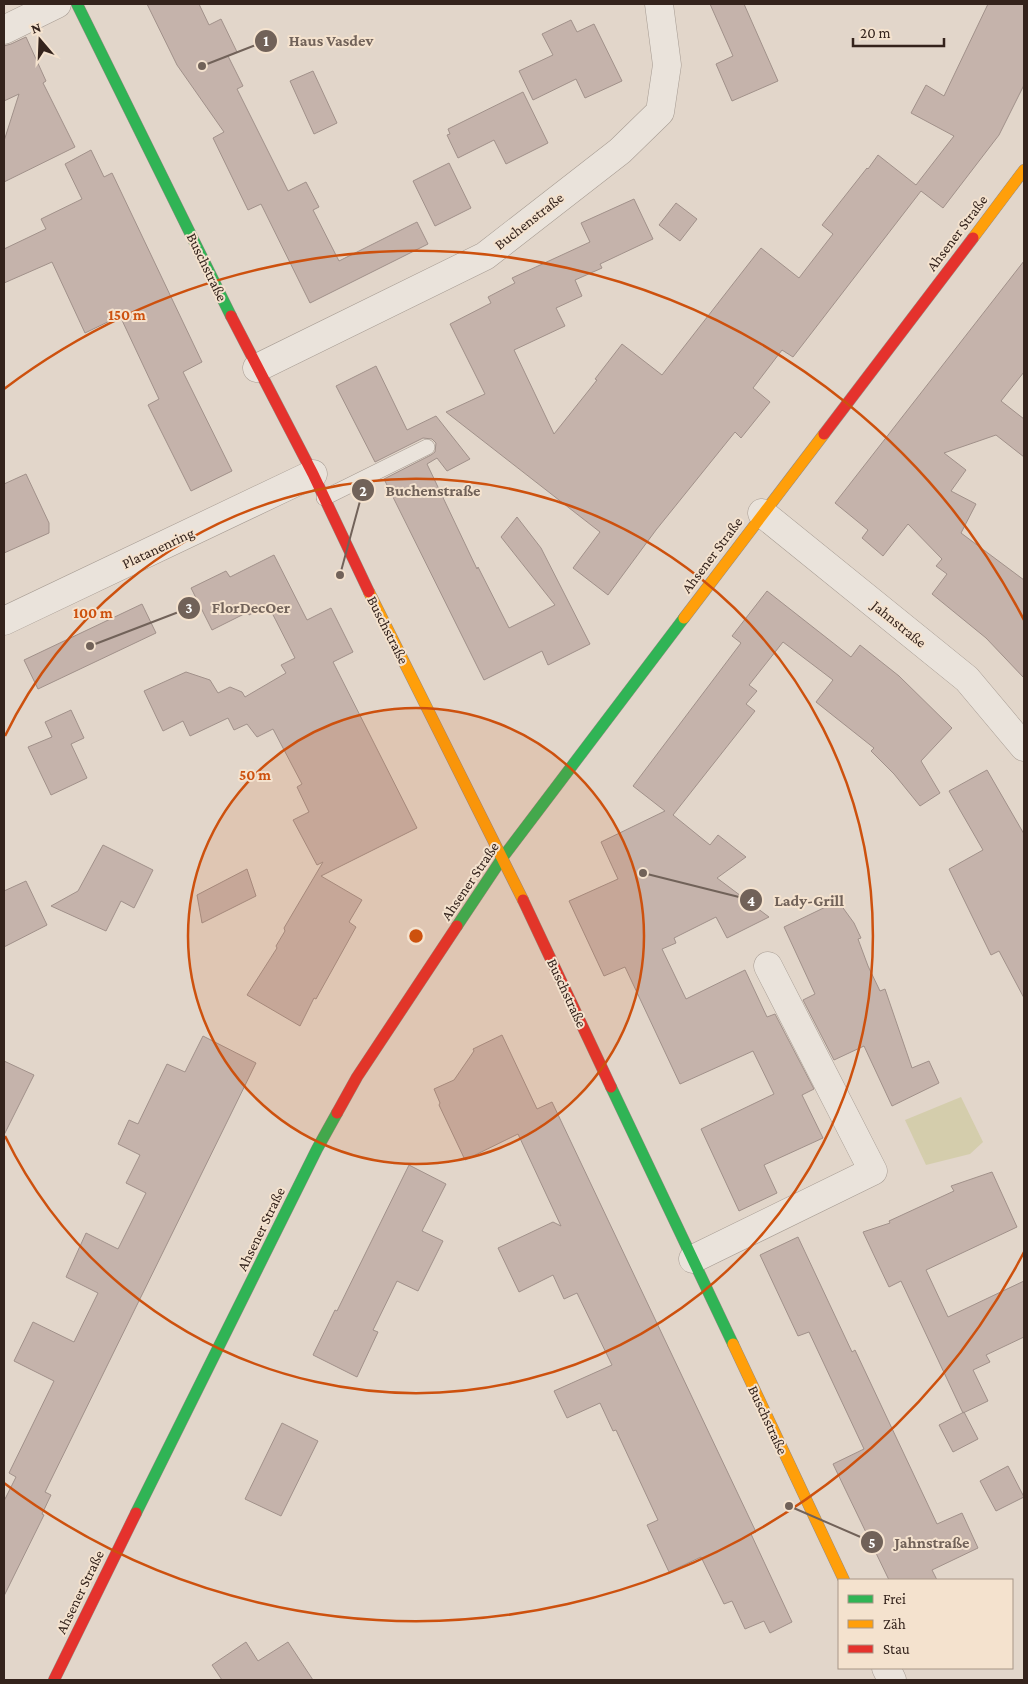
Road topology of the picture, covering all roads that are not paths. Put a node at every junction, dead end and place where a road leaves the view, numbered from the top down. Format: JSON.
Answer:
{"nodes":[{"id":1,"x":57,"y":4,"type":"edge"},
{"id":2,"x":77,"y":4,"type":"edge"},
{"id":3,"x":659,"y":4,"type":"edge"},
{"id":4,"x":4,"y":30,"type":"edge"},
{"id":5,"x":1024,"y":170,"type":"edge"},
{"id":6,"x":257,"y":368,"type":"junction"},
{"id":7,"x":427,"y":447,"type":"dead end"},
{"id":8,"x":318,"y":486,"type":"junction"},
{"id":9,"x":762,"y":513,"type":"junction"},
{"id":10,"x":4,"y":621,"type":"edge"},
{"id":11,"x":1024,"y":748,"type":"edge"},
{"id":12,"x":503,"y":857,"type":"junction"},
{"id":13,"x":768,"y":966,"type":"dead end"},
{"id":14,"x":694,"y":1259,"type":"junction"},
{"id":15,"x":844,"y":1579,"type":"edge"},
{"id":16,"x":54,"y":1680,"type":"edge"}],
"edges":[{"from":1,"to":4,"type":"street"},
{"from":2,"to":6,"type":"main road","name":"Buschstraße"},
{"from":3,"to":6,"type":"street","name":"Buchenstraße"},
{"from":5,"to":9,"type":"main road","name":"Ahsener Straße"},
{"from":6,"to":8,"type":"main road","name":"Buschstraße"},
{"from":7,"to":8,"type":"lane"},
{"from":8,"to":10,"type":"street","name":"Platanenring"},
{"from":8,"to":12,"type":"main road","name":"Buschstraße"},
{"from":9,"to":11,"type":"street","name":"Jahnstraße"},
{"from":9,"to":12,"type":"main road","name":"Ahsener Straße"},
{"from":12,"to":14,"type":"main road","name":"Buschstraße"},
{"from":12,"to":16,"type":"main road","name":"Ahsener Straße"},
{"from":13,"to":14,"type":"street"},
{"from":14,"to":15,"type":"main road","name":"Buschstraße"}]}
